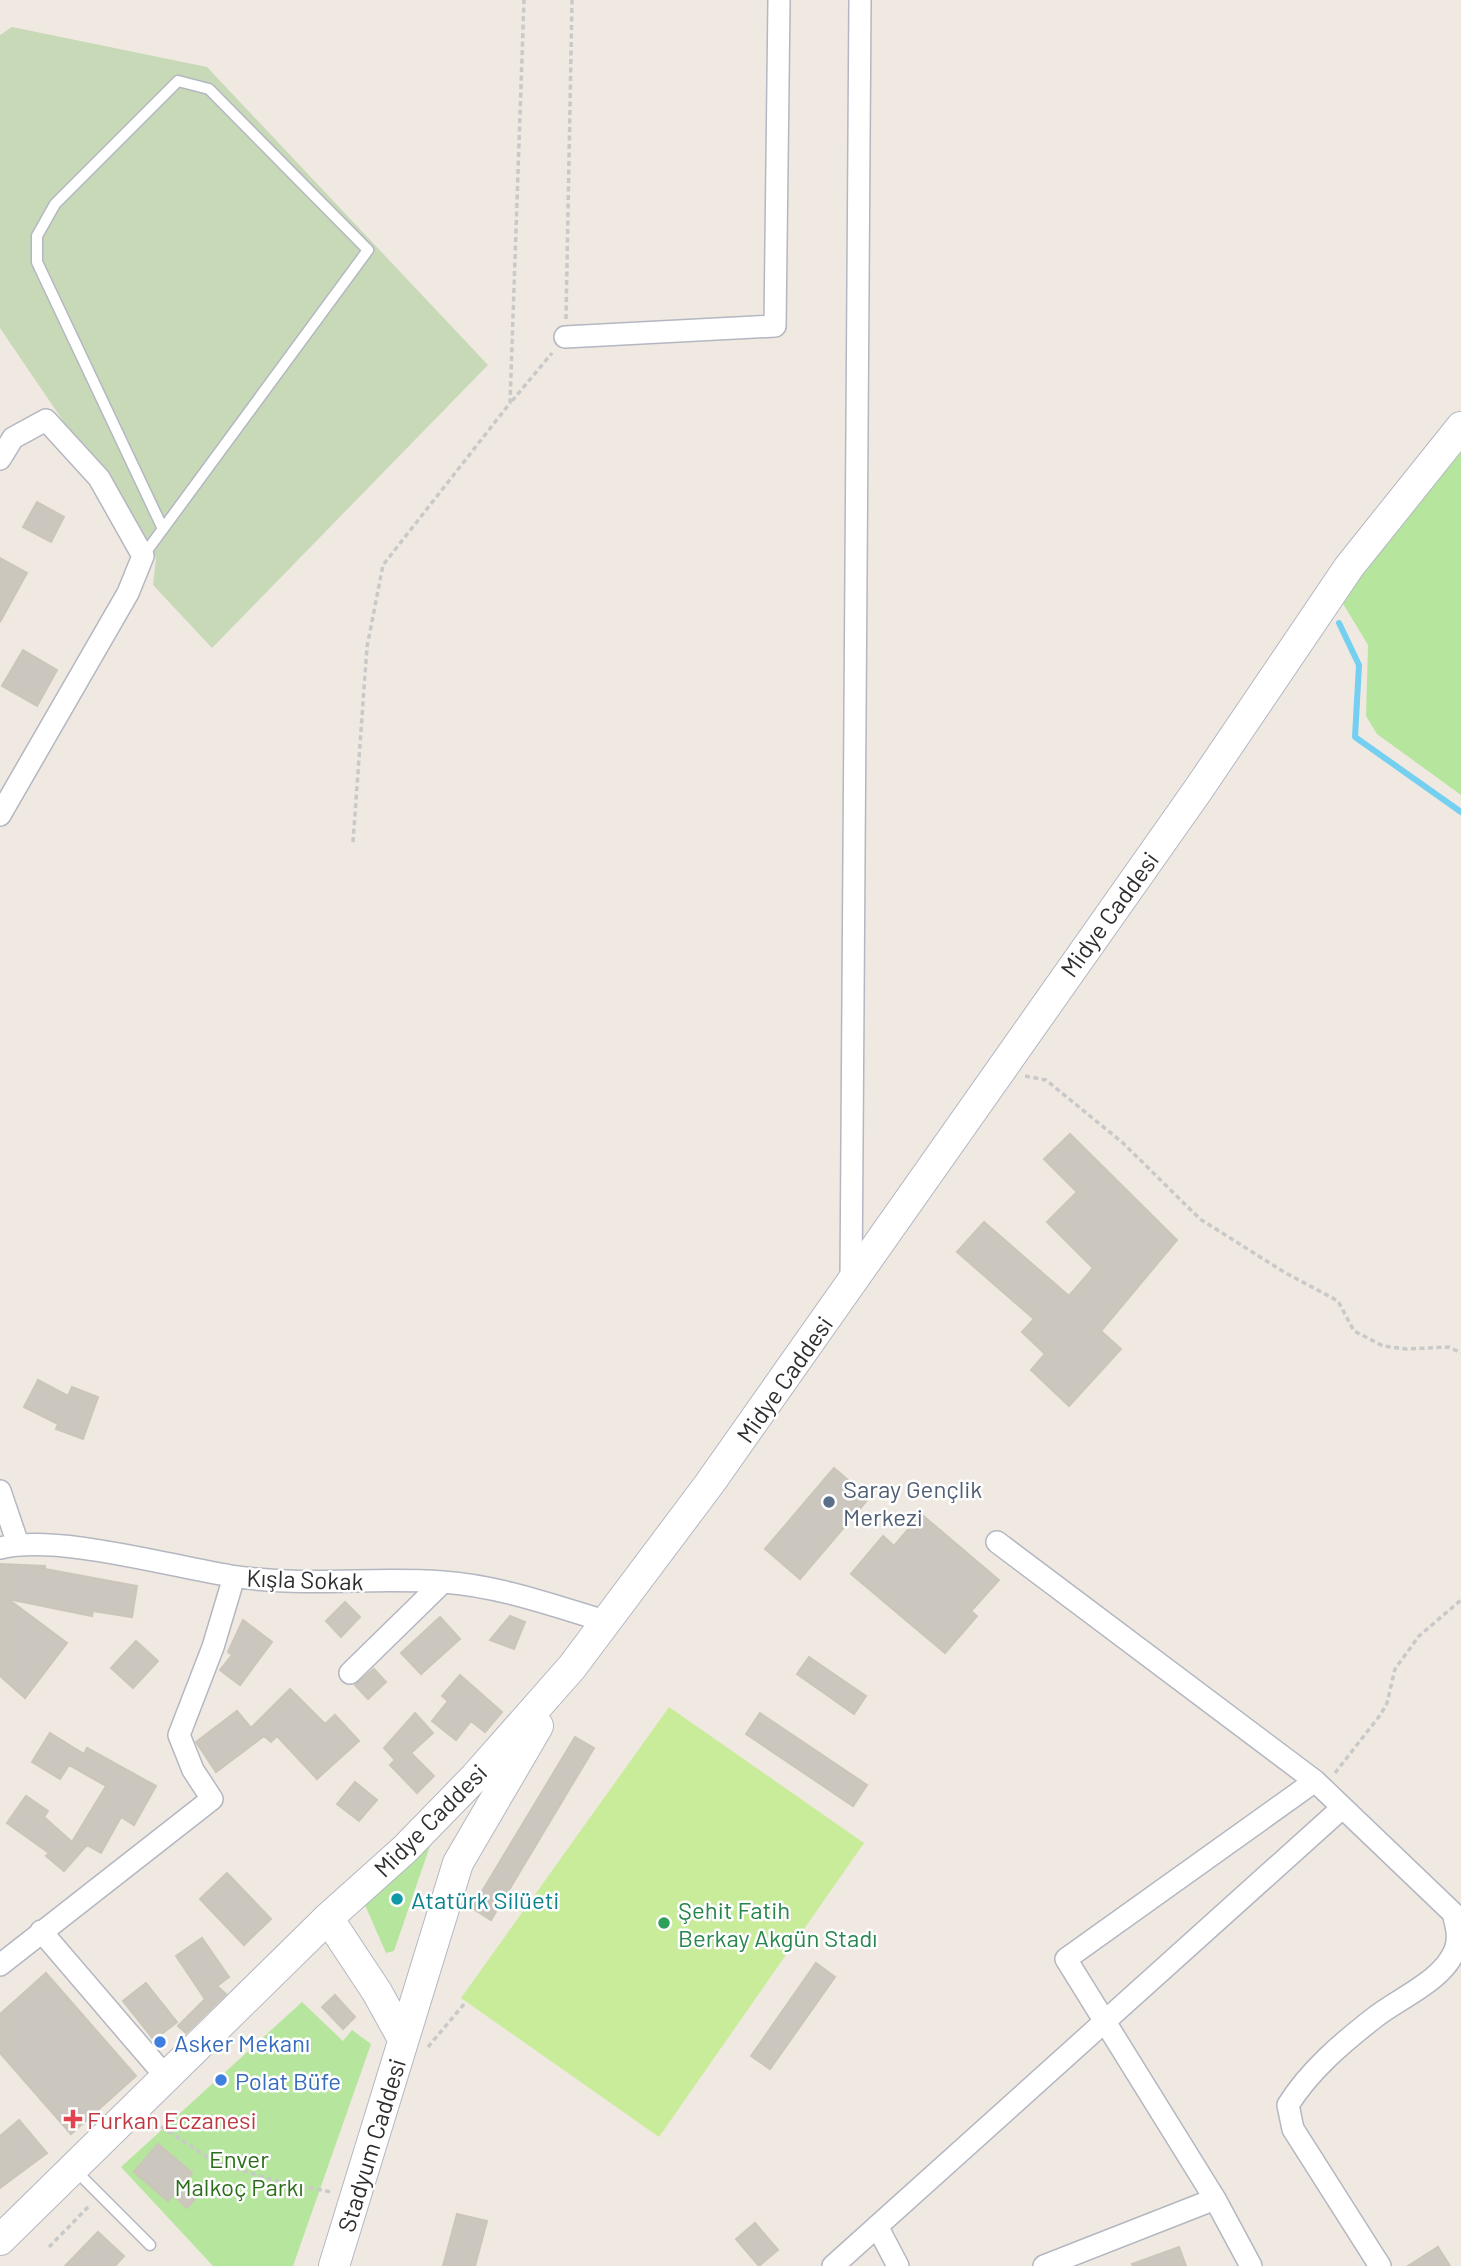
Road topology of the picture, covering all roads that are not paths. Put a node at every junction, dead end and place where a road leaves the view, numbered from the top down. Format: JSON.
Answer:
{"nodes":[{"id":1,"x":779,"y":0,"type":"edge"},
{"id":2,"x":860,"y":0,"type":"edge"},
{"id":3,"x":565,"y":337,"type":"road end"},
{"id":4,"x":1461,"y":427,"type":"edge"},
{"id":5,"x":0,"y":459,"type":"edge"},
{"id":6,"x":163,"y":529,"type":"junction"},
{"id":7,"x":143,"y":556,"type":"junction"},
{"id":8,"x":0,"y":816,"type":"edge"},
{"id":9,"x":851,"y":1284,"type":"junction"},
{"id":10,"x":0,"y":1491,"type":"edge"},
{"id":11,"x":997,"y":1542,"type":"dead end"},
{"id":12,"x":9,"y":1546,"type":"edge"},
{"id":13,"x":233,"y":1577,"type":"junction"},
{"id":14,"x":443,"y":1582,"type":"junction"},
{"id":15,"x":608,"y":1622,"type":"junction"},
{"id":16,"x":572,"y":1667,"type":"junction"},
{"id":17,"x":350,"y":1673,"type":"dead end"},
{"id":18,"x":1319,"y":1785,"type":"junction"},
{"id":19,"x":1342,"y":1808,"type":"junction"},
{"id":20,"x":328,"y":1918,"type":"junction"},
{"id":21,"x":41,"y":1931,"type":"junction"},
{"id":22,"x":0,"y":1965,"type":"edge"},
{"id":23,"x":1105,"y":2022,"type":"junction"},
{"id":24,"x":403,"y":2039,"type":"junction"},
{"id":25,"x":167,"y":2078,"type":"junction"},
{"id":26,"x":74,"y":2169,"type":"junction"},
{"id":27,"x":1215,"y":2199,"type":"junction"},
{"id":28,"x":877,"y":2227,"type":"junction"},
{"id":29,"x":0,"y":2240,"type":"edge"},
{"id":30,"x":150,"y":2245,"type":"dead end"},
{"id":31,"x":334,"y":2266,"type":"edge"},
{"id":32,"x":833,"y":2266,"type":"edge"},
{"id":33,"x":898,"y":2266,"type":"edge"},
{"id":34,"x":1044,"y":2266,"type":"edge"},
{"id":35,"x":1251,"y":2266,"type":"edge"},
{"id":36,"x":1380,"y":2266,"type":"edge"}],
"edges":[{"from":1,"to":3,"type":"street"},
{"from":2,"to":9,"type":"street"},
{"from":4,"to":9,"type":"main road","name":"Midye Caddesi"},
{"from":5,"to":7,"type":"street"},
{"from":6,"to":6,"type":"lane"},
{"from":6,"to":7,"type":"lane"},
{"from":7,"to":8,"type":"street"},
{"from":9,"to":15,"type":"main road","name":"Midye Caddesi"},
{"from":10,"to":12,"type":"street"},
{"from":11,"to":18,"type":"street"},
{"from":12,"to":13,"type":"street","name":"Kışla Sokak"},
{"from":13,"to":14,"type":"street","name":"Kışla Sokak"},
{"from":13,"to":21,"type":"street"},
{"from":14,"to":15,"type":"street","name":"Kışla Sokak"},
{"from":14,"to":17,"type":"street"},
{"from":15,"to":16,"type":"main road","name":"Midye Caddesi"},
{"from":16,"to":20,"type":"main road","name":"Midye Caddesi"},
{"from":16,"to":24,"type":"main road"},
{"from":18,"to":19,"type":"street"},
{"from":18,"to":23,"type":"street"},
{"from":19,"to":23,"type":"street"},
{"from":19,"to":36,"type":"street"},
{"from":20,"to":24,"type":"main road","name":"Stadyum Caddesi"},
{"from":20,"to":25,"type":"main road","name":"Midye Caddesi"},
{"from":21,"to":22,"type":"street"},
{"from":21,"to":25,"type":"street"},
{"from":23,"to":27,"type":"street"},
{"from":23,"to":28,"type":"street"},
{"from":24,"to":31,"type":"main road","name":"Stadyum Caddesi"},
{"from":25,"to":26,"type":"main road","name":"Midye Caddesi"},
{"from":26,"to":29,"type":"main road","name":"Midye Caddesi"},
{"from":26,"to":30,"type":"lane"},
{"from":27,"to":34,"type":"street"},
{"from":27,"to":35,"type":"street"},
{"from":28,"to":32,"type":"street"},
{"from":28,"to":33,"type":"street"}]}
